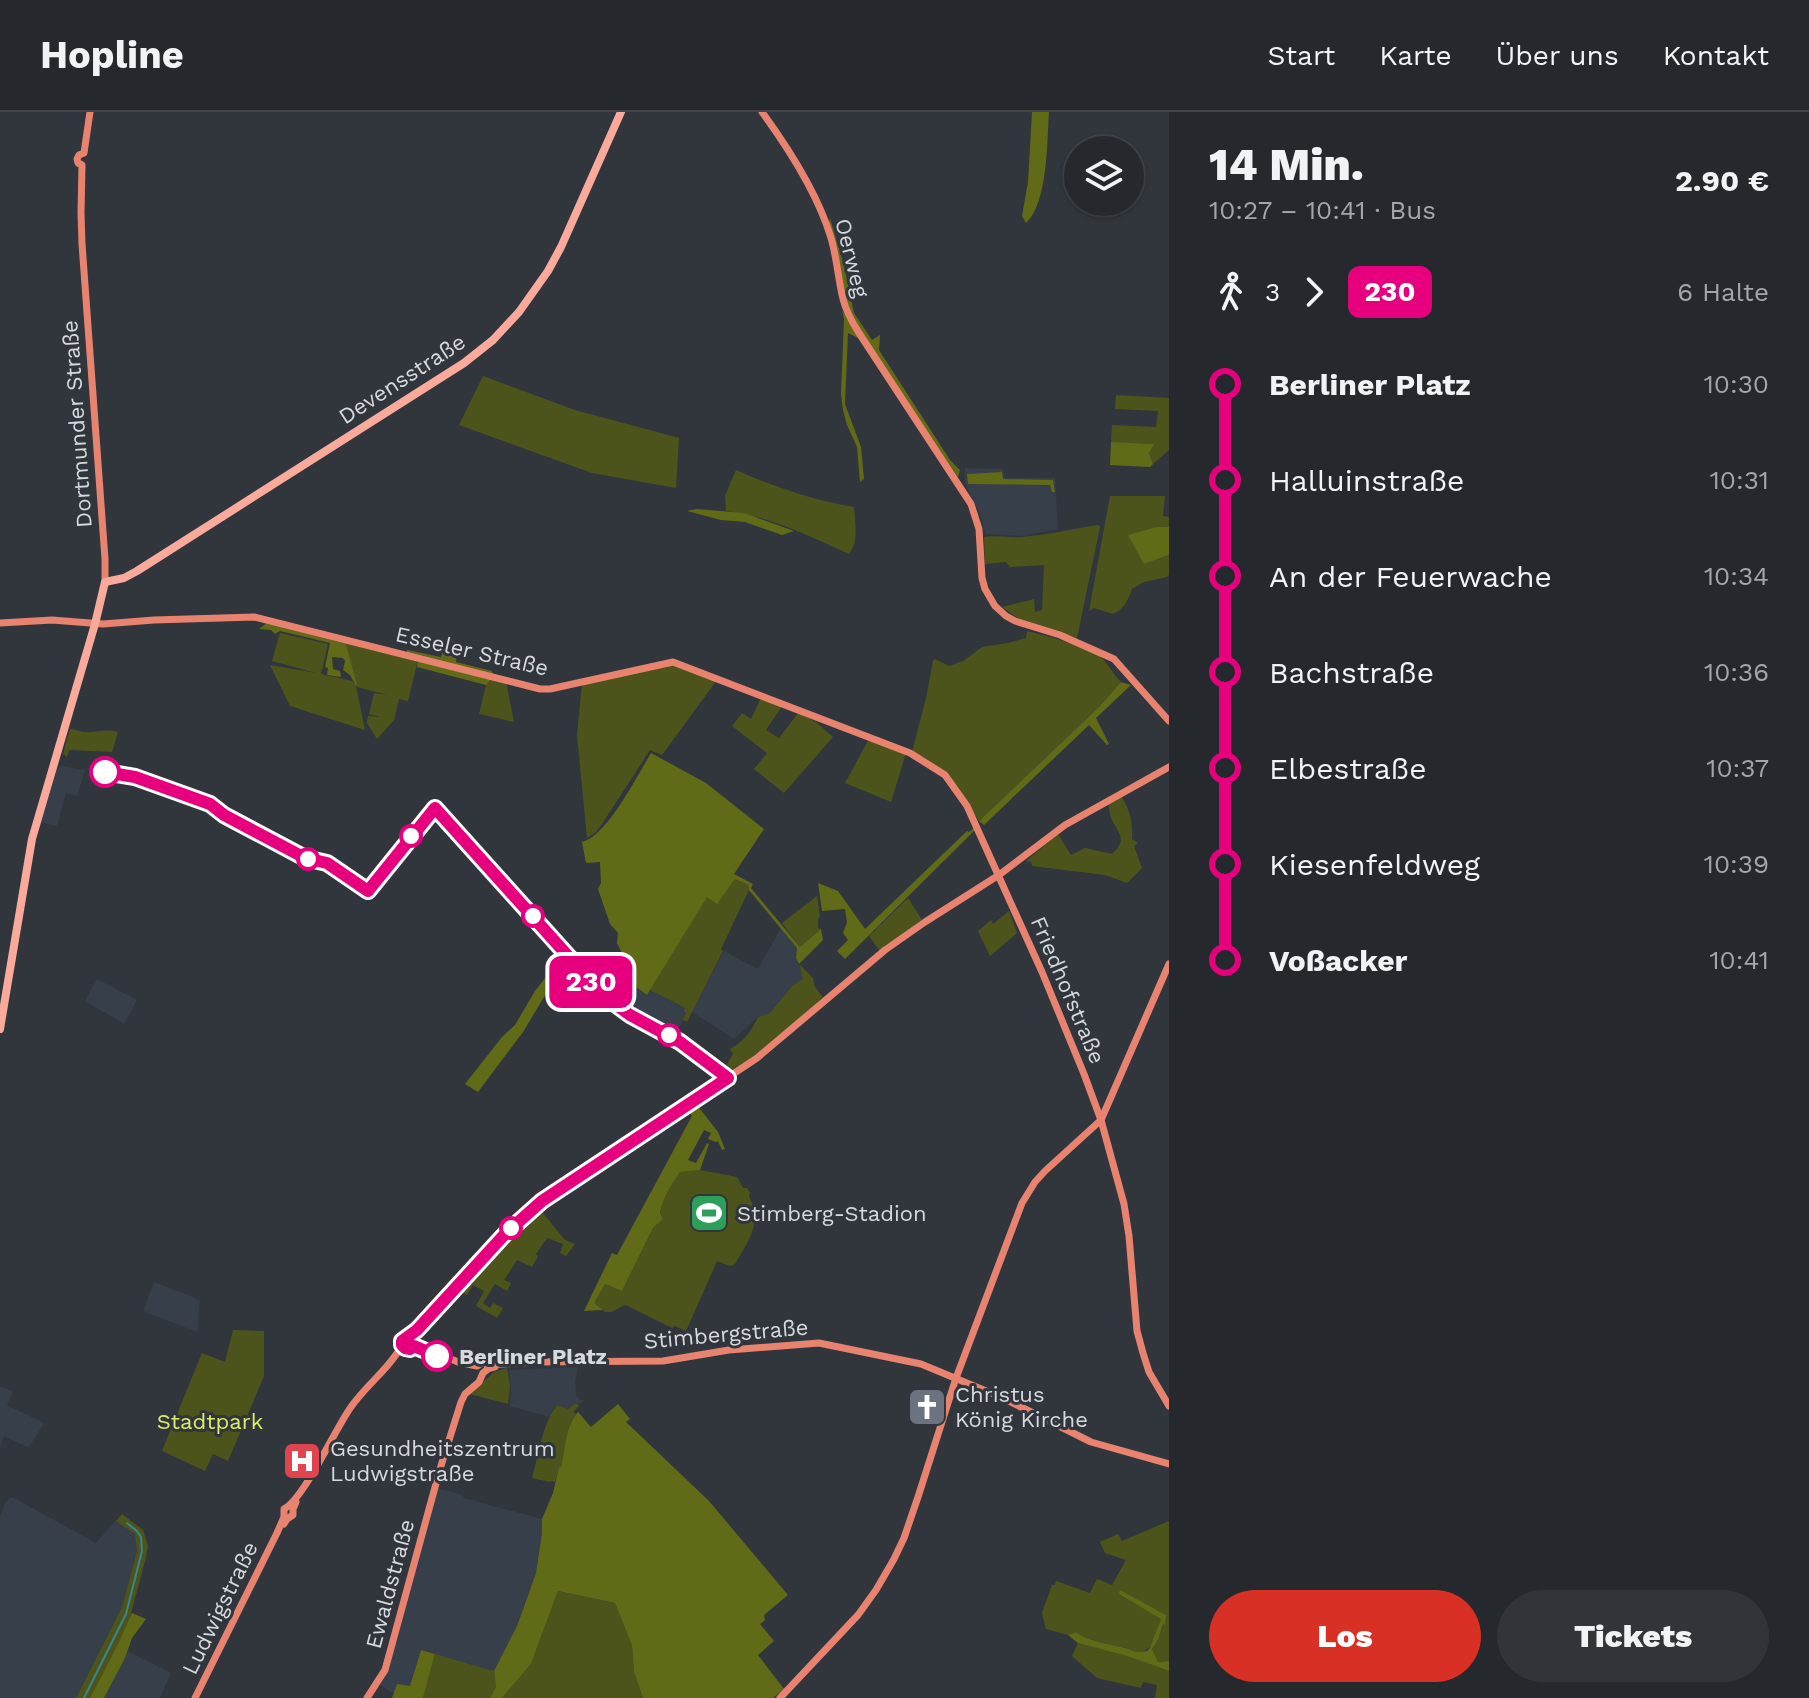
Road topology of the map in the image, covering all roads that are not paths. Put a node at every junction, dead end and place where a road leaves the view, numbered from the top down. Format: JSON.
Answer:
{"nodes":[{"id":1,"x":90,"y":112,"type":"edge"},
{"id":2,"x":621,"y":112,"type":"edge"},
{"id":3,"x":762,"y":112,"type":"edge"},
{"id":4,"x":105,"y":582,"type":"junction"},
{"id":5,"x":0,"y":623,"type":"edge"},
{"id":6,"x":95,"y":624,"type":"junction"},
{"id":7,"x":1169,"y":721,"type":"edge"},
{"id":8,"x":1169,"y":767,"type":"edge"},
{"id":9,"x":999,"y":875,"type":"junction"},
{"id":10,"x":1169,"y":964,"type":"edge"},
{"id":11,"x":0,"y":1029,"type":"edge"},
{"id":12,"x":1094,"y":1104,"type":"junction"},
{"id":13,"x":1108,"y":1106,"type":"junction"},
{"id":14,"x":1101,"y":1120,"type":"junction"},
{"id":15,"x":1091,"y":1129,"type":"junction"},
{"id":16,"x":1104,"y":1131,"type":"junction"},
{"id":17,"x":410,"y":1343,"type":"junction"},
{"id":18,"x":482,"y":1369,"type":"junction"},
{"id":19,"x":956,"y":1378,"type":"junction"},
{"id":20,"x":1169,"y":1406,"type":"edge"},
{"id":21,"x":1169,"y":1464,"type":"edge"},
{"id":22,"x":195,"y":1698,"type":"edge"},
{"id":23,"x":367,"y":1698,"type":"edge"},
{"id":24,"x":780,"y":1698,"type":"edge"}],
"edges":[{"from":1,"to":4,"type":"main road","name":"Dortmunder Straße"},
{"from":2,"to":4,"type":"main road","name":"Devensstraße"},
{"from":3,"to":7,"type":"main road","name":"Oerweg"},
{"from":4,"to":6,"type":"main road","name":"Dortmunder Straße"},
{"from":5,"to":6,"type":"main road","name":"Esseler Straße"},
{"from":6,"to":9,"type":"main road","name":"Esseler Straße"},
{"from":6,"to":11,"type":"main road","name":"Dortmunder Straße"},
{"from":8,"to":9,"type":"main road","name":"Ludwigstraße"},
{"from":9,"to":12,"type":"main road","name":"Friedhofstraße"},
{"from":9,"to":17,"type":"main road","name":"Ludwigstraße"},
{"from":10,"to":13,"type":"main road"},
{"from":12,"to":13,"type":"main road"},
{"from":12,"to":14,"type":"main road","name":"Friedhofstraße"},
{"from":13,"to":14,"type":"main road"},
{"from":14,"to":15,"type":"main road"},
{"from":14,"to":16,"type":"main road","name":"Friedhofstraße"},
{"from":15,"to":16,"type":"main road"},
{"from":15,"to":19,"type":"main road"},
{"from":16,"to":20,"type":"main road","name":"Friedhofstraße"},
{"from":17,"to":18,"type":"main road"},
{"from":17,"to":22,"type":"main road","name":"Ludwigstraße"},
{"from":18,"to":19,"type":"main road","name":"Stimbergstraße"},
{"from":18,"to":23,"type":"main road","name":"Ewaldstraße"},
{"from":19,"to":21,"type":"main road","name":"Stimbergstraße"},
{"from":19,"to":24,"type":"main road"}]}
